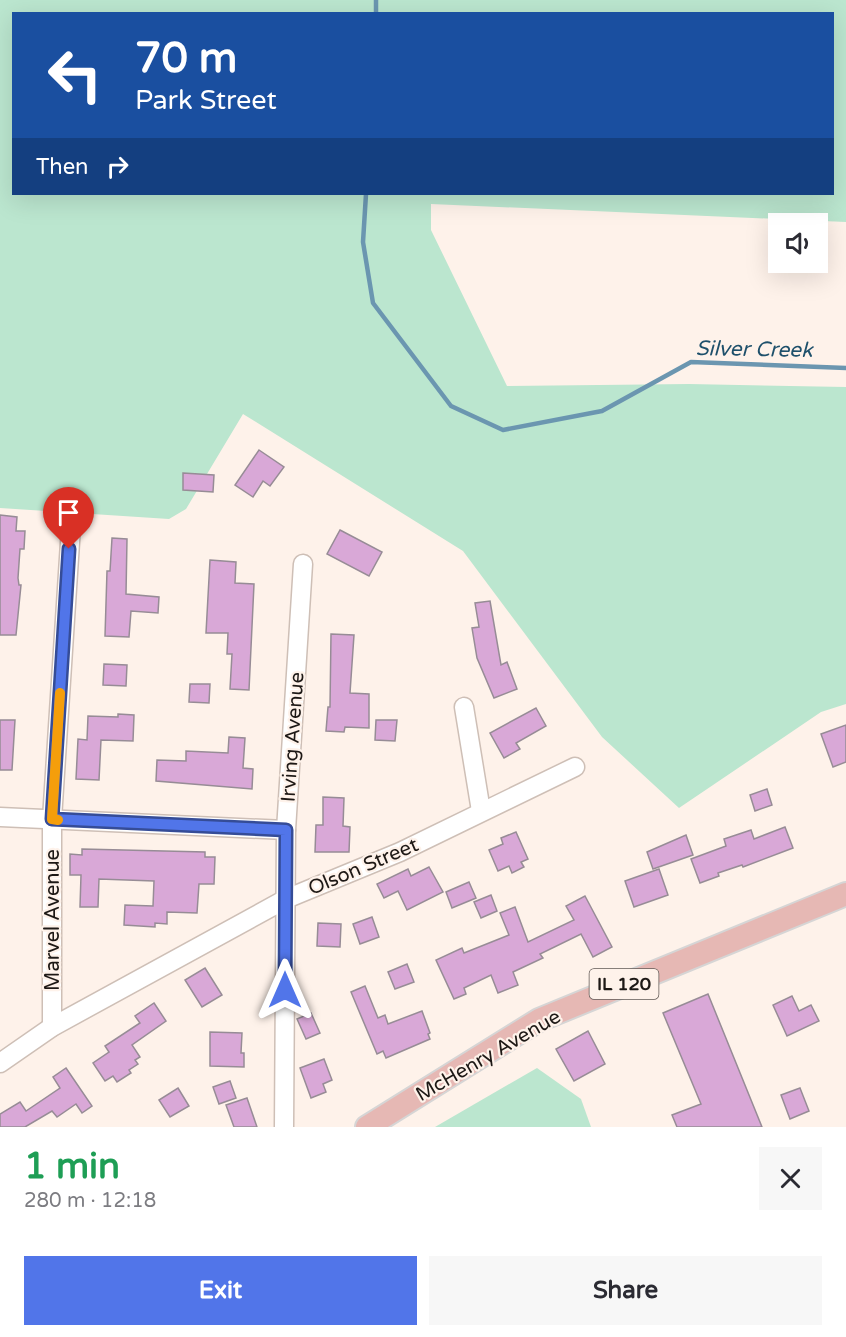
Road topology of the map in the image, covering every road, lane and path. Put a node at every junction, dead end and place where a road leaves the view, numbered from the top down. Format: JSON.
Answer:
{"nodes":[{"id":1,"x":71,"y":527,"type":"dead end"},
{"id":2,"x":303,"y":564,"type":"dead end"},
{"id":3,"x":464,"y":707,"type":"dead end"},
{"id":4,"x":575,"y":767,"type":"dead end"},
{"id":5,"x":481,"y":811,"type":"junction"},
{"id":6,"x":0,"y":817,"type":"edge"},
{"id":7,"x":52,"y":819,"type":"junction"},
{"id":8,"x":286,"y":830,"type":"junction"},
{"id":9,"x":846,"y":894,"type":"edge"},
{"id":10,"x":286,"y":900,"type":"junction"},
{"id":11,"x":52,"y":1027,"type":"junction"},
{"id":12,"x":0,"y":1063,"type":"edge"},
{"id":13,"x":284,"y":1127,"type":"edge"},
{"id":14,"x":367,"y":1127,"type":"edge"}],
"edges":[{"from":1,"to":7,"type":"street","name":"Marvel Avenue"},
{"from":2,"to":8,"type":"street","name":"Irving Avenue"},
{"from":3,"to":5,"type":"street"},
{"from":4,"to":5,"type":"street","name":"Olson Street"},
{"from":5,"to":10,"type":"street","name":"Olson Street"},
{"from":6,"to":7,"type":"street"},
{"from":7,"to":8,"type":"street"},
{"from":7,"to":11,"type":"street","name":"Marvel Avenue"},
{"from":8,"to":10,"type":"street","name":"Irving Avenue"},
{"from":9,"to":14,"type":"main road","name":"McHenry Avenue","number":"IL 120"},
{"from":10,"to":11,"type":"street","name":"Olson Street"},
{"from":10,"to":13,"type":"street","name":"Irving Avenue"},
{"from":11,"to":12,"type":"street","name":"Olson Street"}]}
